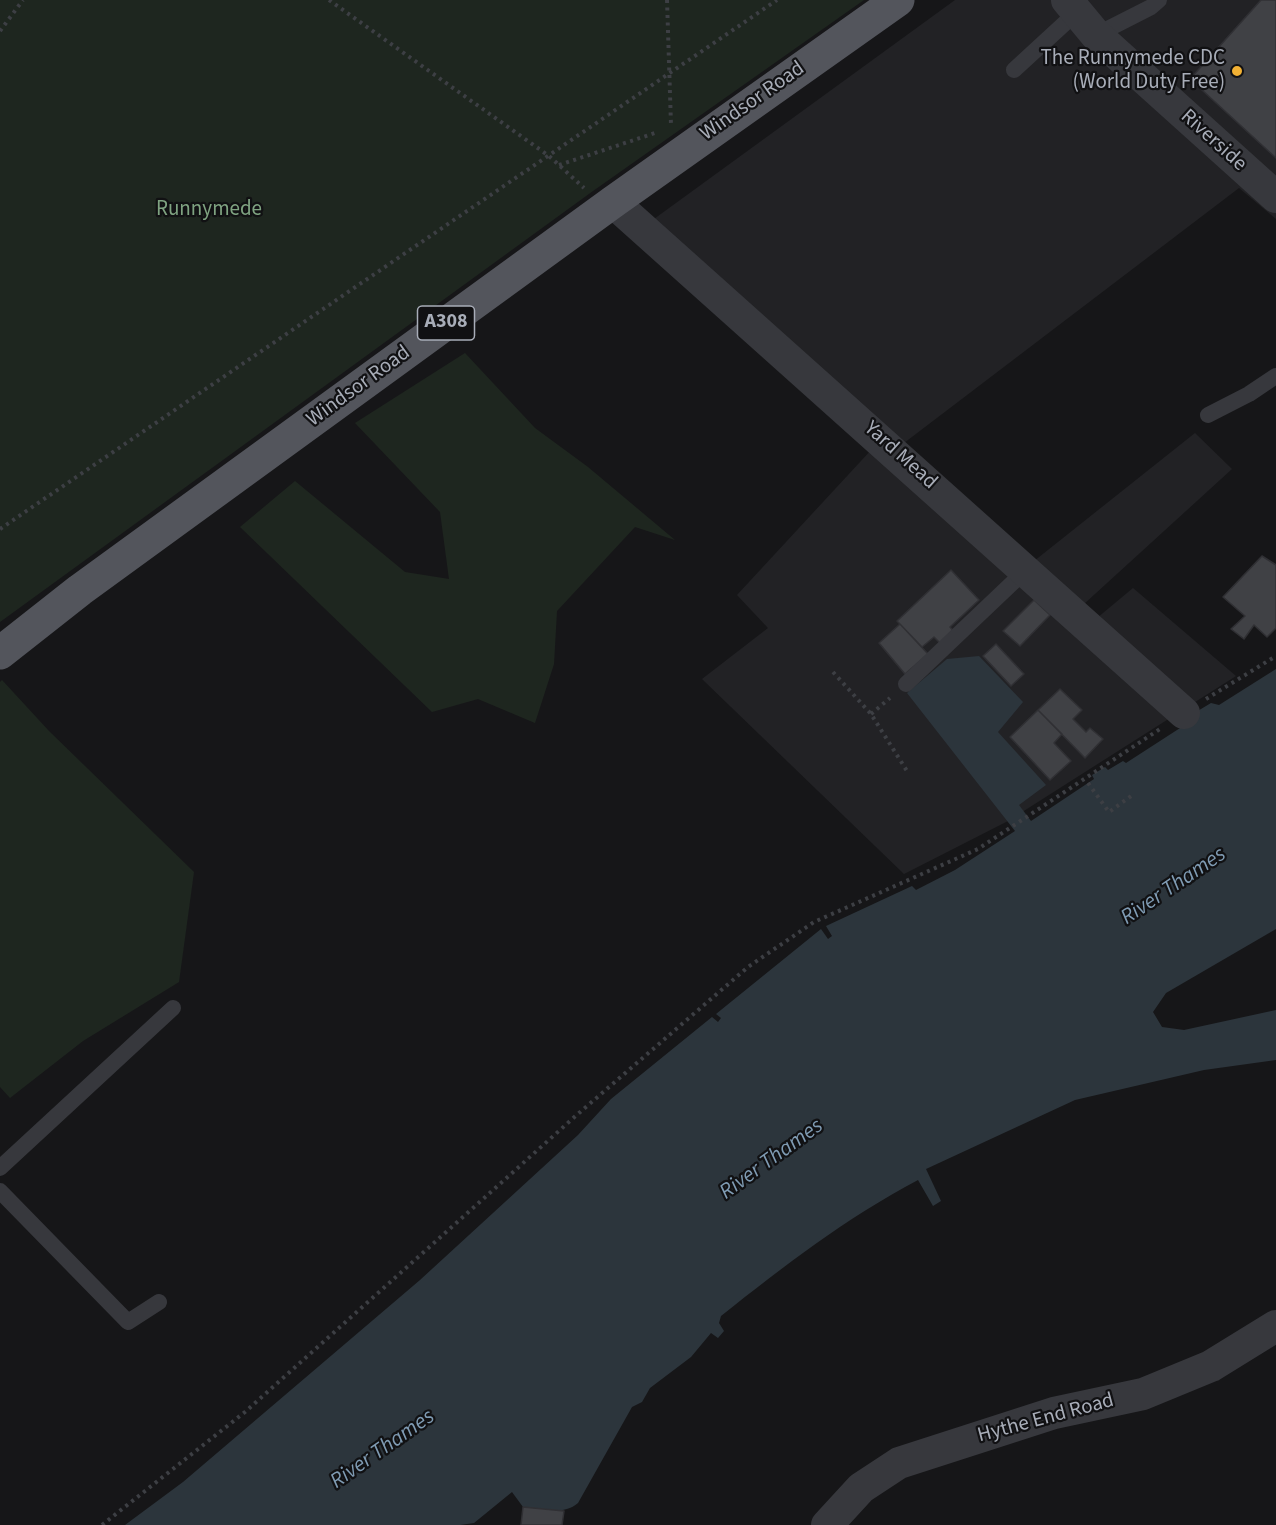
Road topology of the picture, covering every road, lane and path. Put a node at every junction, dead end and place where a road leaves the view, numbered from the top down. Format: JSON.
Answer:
{"nodes":[{"id":1,"x":23,"y":0,"type":"edge"},
{"id":2,"x":329,"y":0,"type":"edge"},
{"id":3,"x":667,"y":0,"type":"edge"},
{"id":4,"x":777,"y":0,"type":"edge"},
{"id":5,"x":898,"y":0,"type":"edge"},
{"id":6,"x":1159,"y":0,"type":"edge"},
{"id":7,"x":1080,"y":16,"type":"edge"},
{"id":8,"x":0,"y":31,"type":"edge"},
{"id":9,"x":1014,"y":70,"type":"dead end"},
{"id":10,"x":669,"y":74,"type":"junction"},
{"id":11,"x":682,"y":124,"type":"dead end"},
{"id":12,"x":660,"y":131,"type":"dead end"},
{"id":13,"x":549,"y":156,"type":"junction"},
{"id":14,"x":1276,"y":197,"type":"edge"},
{"id":15,"x":613,"y":202,"type":"junction"},
{"id":16,"x":1276,"y":376,"type":"edge"},
{"id":17,"x":1208,"y":415,"type":"dead end"},
{"id":18,"x":0,"y":529,"type":"edge"},
{"id":19,"x":1026,"y":570,"type":"junction"},
{"id":20,"x":0,"y":653,"type":"edge"},
{"id":21,"x":1276,"y":656,"type":"edge"},
{"id":22,"x":833,"y":672,"type":"dead end"},
{"id":23,"x":906,"y":684,"type":"dead end"},
{"id":24,"x":1185,"y":713,"type":"junction"},
{"id":25,"x":907,"y":771,"type":"dead end"},
{"id":26,"x":1088,"y":783,"type":"dead end"},
{"id":27,"x":1134,"y":794,"type":"dead end"},
{"id":28,"x":174,"y":1008,"type":"dead end"},
{"id":29,"x":0,"y":1168,"type":"edge"},
{"id":30,"x":0,"y":1191,"type":"edge"},
{"id":31,"x":159,"y":1302,"type":"dead end"},
{"id":32,"x":1276,"y":1326,"type":"edge"},
{"id":33,"x":102,"y":1525,"type":"edge"},
{"id":34,"x":827,"y":1525,"type":"edge"}],
"edges":[{"from":1,"to":8,"type":"path"},
{"from":2,"to":13,"type":"path"},
{"from":3,"to":10,"type":"path"},
{"from":4,"to":10,"type":"path"},
{"from":5,"to":15,"type":"main road","name":"Windsor Road","number":"A308"},
{"from":6,"to":7,"type":"lane"},
{"from":7,"to":9,"type":"lane"},
{"from":7,"to":14,"type":"street","name":"Riverside"},
{"from":10,"to":11,"type":"path"},
{"from":10,"to":13,"type":"path"},
{"from":12,"to":13,"type":"path"},
{"from":13,"to":18,"type":"path"},
{"from":15,"to":19,"type":"street","name":"Yard Mead"},
{"from":15,"to":20,"type":"main road","name":"Windsor Road","number":"A308"},
{"from":16,"to":17,"type":"lane"},
{"from":19,"to":23,"type":"lane"},
{"from":19,"to":24,"type":"street","name":"Yard Mead"},
{"from":21,"to":24,"type":"path"},
{"from":22,"to":25,"type":"path"},
{"from":24,"to":33,"type":"path"},
{"from":26,"to":27,"type":"path"},
{"from":28,"to":29,"type":"lane"},
{"from":30,"to":31,"type":"lane"},
{"from":32,"to":34,"type":"street","name":"Hythe End Road"}]}
